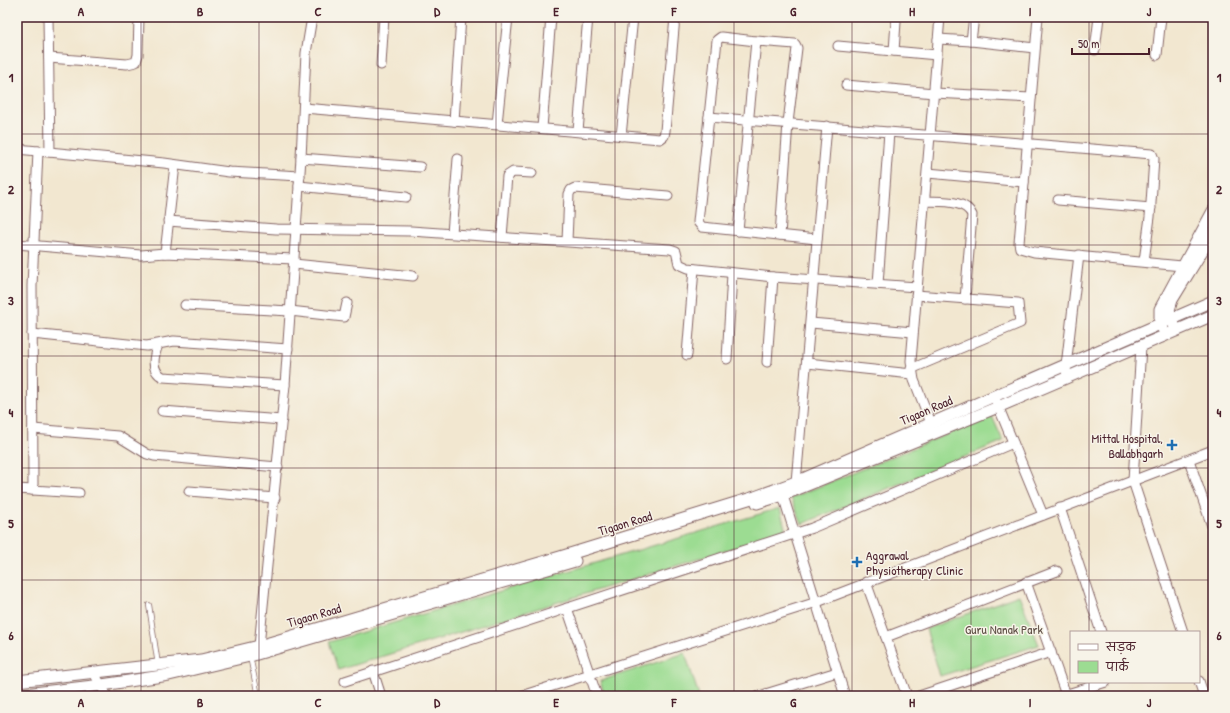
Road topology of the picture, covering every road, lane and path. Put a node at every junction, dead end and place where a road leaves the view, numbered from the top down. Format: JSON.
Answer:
{"nodes":[{"id":1,"x":48,"y":17,"type":"edge"},
{"id":2,"x":139,"y":17,"type":"edge"},
{"id":3,"x":312,"y":17,"type":"edge"},
{"id":4,"x":384,"y":17,"type":"edge"},
{"id":5,"x":461,"y":17,"type":"edge"},
{"id":6,"x":508,"y":17,"type":"edge"},
{"id":7,"x":551,"y":17,"type":"edge"},
{"id":8,"x":588,"y":17,"type":"edge"},
{"id":9,"x":633,"y":17,"type":"edge"},
{"id":10,"x":675,"y":17,"type":"edge"},
{"id":11,"x":894,"y":17,"type":"edge"},
{"id":12,"x":940,"y":17,"type":"edge"},
{"id":13,"x":974,"y":17,"type":"edge"},
{"id":14,"x":1038,"y":17,"type":"edge"},
{"id":15,"x":1099,"y":17,"type":"edge"},
{"id":16,"x":1161,"y":17,"type":"edge"},
{"id":17,"x":938,"y":39,"type":"junction"},
{"id":18,"x":756,"y":41,"type":"junction"},
{"id":19,"x":971,"y":41,"type":"junction"},
{"id":20,"x":838,"y":46,"type":"dead end"},
{"id":21,"x":1036,"y":48,"type":"junction"},
{"id":22,"x":1095,"y":50,"type":"dead end"},
{"id":23,"x":894,"y":51,"type":"junction"},
{"id":24,"x":937,"y":55,"type":"junction"},
{"id":25,"x":1157,"y":55,"type":"dead end"},
{"id":26,"x":49,"y":58,"type":"junction"},
{"id":27,"x":381,"y":65,"type":"dead end"},
{"id":28,"x":846,"y":85,"type":"dead end"},
{"id":29,"x":934,"y":93,"type":"junction"},
{"id":30,"x":1031,"y":98,"type":"junction"},
{"id":31,"x":304,"y":108,"type":"junction"},
{"id":32,"x":709,"y":117,"type":"junction"},
{"id":33,"x":748,"y":119,"type":"junction"},
{"id":34,"x":454,"y":121,"type":"junction"},
{"id":35,"x":788,"y":123,"type":"junction"},
{"id":36,"x":497,"y":124,"type":"junction"},
{"id":37,"x":827,"y":126,"type":"junction"},
{"id":38,"x":542,"y":128,"type":"junction"},
{"id":39,"x":578,"y":131,"type":"junction"},
{"id":40,"x":889,"y":132,"type":"junction"},
{"id":41,"x":930,"y":135,"type":"junction"},
{"id":42,"x":621,"y":136,"type":"junction"},
{"id":43,"x":1028,"y":143,"type":"junction"},
{"id":44,"x":17,"y":149,"type":"edge"},
{"id":45,"x":38,"y":151,"type":"junction"},
{"id":46,"x":50,"y":152,"type":"junction"},
{"id":47,"x":302,"y":158,"type":"junction"},
{"id":48,"x":458,"y":159,"type":"dead end"},
{"id":49,"x":175,"y":165,"type":"junction"},
{"id":50,"x":420,"y":167,"type":"dead end"},
{"id":51,"x":532,"y":173,"type":"dead end"},
{"id":52,"x":928,"y":173,"type":"junction"},
{"id":53,"x":300,"y":176,"type":"junction"},
{"id":54,"x":1024,"y":182,"type":"junction"},
{"id":55,"x":299,"y":186,"type":"junction"},
{"id":56,"x":668,"y":196,"type":"dead end"},
{"id":57,"x":406,"y":197,"type":"dead end"},
{"id":58,"x":1058,"y":200,"type":"dead end"},
{"id":59,"x":925,"y":201,"type":"junction"},
{"id":60,"x":1151,"y":208,"type":"junction"},
{"id":61,"x":1213,"y":211,"type":"edge"},
{"id":62,"x":168,"y":221,"type":"junction"},
{"id":63,"x":296,"y":230,"type":"junction"},
{"id":64,"x":738,"y":231,"type":"junction"},
{"id":65,"x":1213,"y":233,"type":"edge"},
{"id":66,"x":452,"y":234,"type":"junction"},
{"id":67,"x":780,"y":235,"type":"junction"},
{"id":68,"x":502,"y":237,"type":"junction"},
{"id":69,"x":818,"y":239,"type":"junction"},
{"id":70,"x":567,"y":241,"type":"junction"},
{"id":71,"x":17,"y":244,"type":"edge"},
{"id":72,"x":33,"y":246,"type":"junction"},
{"id":73,"x":165,"y":253,"type":"junction"},
{"id":74,"x":1079,"y":256,"type":"junction"},
{"id":75,"x":1144,"y":261,"type":"junction"},
{"id":76,"x":294,"y":262,"type":"junction"},
{"id":77,"x":1182,"y":266,"type":"junction"},
{"id":78,"x":694,"y":269,"type":"junction"},
{"id":79,"x":732,"y":274,"type":"junction"},
{"id":80,"x":412,"y":276,"type":"dead end"},
{"id":81,"x":772,"y":277,"type":"junction"},
{"id":82,"x":814,"y":279,"type":"junction"},
{"id":83,"x":878,"y":284,"type":"junction"},
{"id":84,"x":916,"y":291,"type":"junction"},
{"id":85,"x":965,"y":299,"type":"junction"},
{"id":86,"x":1213,"y":301,"type":"edge"},
{"id":87,"x":347,"y":303,"type":"dead end"},
{"id":88,"x":185,"y":306,"type":"dead end"},
{"id":89,"x":290,"y":311,"type":"junction"},
{"id":90,"x":1213,"y":315,"type":"edge"},
{"id":91,"x":1171,"y":318,"type":"junction"},
{"id":92,"x":810,"y":323,"type":"junction"},
{"id":93,"x":1160,"y":323,"type":"junction"},
{"id":94,"x":1177,"y":331,"type":"junction"},
{"id":95,"x":913,"y":332,"type":"junction"},
{"id":96,"x":32,"y":334,"type":"junction"},
{"id":97,"x":1166,"y":335,"type":"junction"},
{"id":98,"x":158,"y":345,"type":"junction"},
{"id":99,"x":1141,"y":346,"type":"junction"},
{"id":100,"x":288,"y":348,"type":"junction"},
{"id":101,"x":687,"y":355,"type":"dead end"},
{"id":102,"x":727,"y":359,"type":"dead end"},
{"id":103,"x":767,"y":362,"type":"dead end"},
{"id":104,"x":807,"y":363,"type":"junction"},
{"id":105,"x":1066,"y":366,"type":"junction"},
{"id":106,"x":911,"y":371,"type":"junction"},
{"id":107,"x":1067,"y":378,"type":"junction"},
{"id":108,"x":285,"y":385,"type":"junction"},
{"id":109,"x":994,"y":396,"type":"junction"},
{"id":110,"x":998,"y":407,"type":"junction"},
{"id":111,"x":162,"y":411,"type":"dead end"},
{"id":112,"x":282,"y":420,"type":"junction"},
{"id":113,"x":931,"y":422,"type":"junction"},
{"id":114,"x":33,"y":430,"type":"junction"},
{"id":115,"x":1013,"y":443,"type":"junction"},
{"id":116,"x":1213,"y":450,"type":"edge"},
{"id":117,"x":1189,"y":460,"type":"junction"},
{"id":118,"x":278,"y":467,"type":"junction"},
{"id":119,"x":1133,"y":481,"type":"junction"},
{"id":120,"x":796,"y":482,"type":"junction"},
{"id":121,"x":32,"y":490,"type":"junction"},
{"id":122,"x":189,"y":491,"type":"dead end"},
{"id":123,"x":782,"y":491,"type":"junction"},
{"id":124,"x":18,"y":492,"type":"edge"},
{"id":125,"x":79,"y":493,"type":"dead end"},
{"id":126,"x":275,"y":498,"type":"junction"},
{"id":127,"x":1060,"y":508,"type":"junction"},
{"id":128,"x":1210,"y":509,"type":"edge"},
{"id":129,"x":1043,"y":515,"type":"junction"},
{"id":130,"x":1213,"y":529,"type":"edge"},
{"id":131,"x":794,"y":534,"type":"junction"},
{"id":132,"x":1057,"y":571,"type":"dead end"},
{"id":133,"x":866,"y":582,"type":"junction"},
{"id":134,"x":1026,"y":582,"type":"junction"},
{"id":135,"x":817,"y":602,"type":"junction"},
{"id":136,"x":149,"y":605,"type":"dead end"},
{"id":137,"x":567,"y":608,"type":"junction"},
{"id":138,"x":1101,"y":631,"type":"edge"},
{"id":139,"x":1183,"y":631,"type":"edge"},
{"id":140,"x":886,"y":637,"type":"junction"},
{"id":141,"x":252,"y":650,"type":"junction"},
{"id":142,"x":1051,"y":652,"type":"junction"},
{"id":143,"x":158,"y":665,"type":"junction"},
{"id":144,"x":373,"y":672,"type":"junction"},
{"id":145,"x":837,"y":672,"type":"junction"},
{"id":146,"x":94,"y":673,"type":"junction"},
{"id":147,"x":590,"y":674,"type":"junction"},
{"id":148,"x":17,"y":681,"type":"edge"},
{"id":149,"x":345,"y":681,"type":"dead end"},
{"id":150,"x":1103,"y":683,"type":"edge"},
{"id":151,"x":1200,"y":683,"type":"edge"},
{"id":152,"x":102,"y":686,"type":"junction"},
{"id":153,"x":17,"y":695,"type":"edge"},
{"id":154,"x":1064,"y":695,"type":"edge"},
{"id":155,"x":108,"y":696,"type":"edge"},
{"id":156,"x":258,"y":696,"type":"edge"},
{"id":157,"x":381,"y":696,"type":"edge"},
{"id":158,"x":521,"y":696,"type":"edge"},
{"id":159,"x":597,"y":696,"type":"edge"},
{"id":160,"x":759,"y":696,"type":"edge"},
{"id":161,"x":845,"y":696,"type":"edge"},
{"id":162,"x":907,"y":696,"type":"edge"},
{"id":163,"x":919,"y":696,"type":"edge"},
{"id":164,"x":1204,"y":696,"type":"edge"}],
"edges":[{"from":1,"to":26,"type":"street"},
{"from":2,"to":26,"type":"street"},
{"from":3,"to":31,"type":"street"},
{"from":4,"to":27,"type":"street"},
{"from":5,"to":34,"type":"street"},
{"from":6,"to":36,"type":"street"},
{"from":7,"to":38,"type":"street"},
{"from":8,"to":39,"type":"street"},
{"from":9,"to":42,"type":"street"},
{"from":10,"to":42,"type":"street"},
{"from":11,"to":23,"type":"street"},
{"from":12,"to":17,"type":"street"},
{"from":13,"to":19,"type":"street"},
{"from":14,"to":21,"type":"street"},
{"from":15,"to":22,"type":"street"},
{"from":16,"to":25,"type":"street"},
{"from":17,"to":19,"type":"street"},
{"from":17,"to":24,"type":"street"},
{"from":18,"to":32,"type":"street"},
{"from":18,"to":33,"type":"street"},
{"from":18,"to":35,"type":"street"},
{"from":19,"to":21,"type":"street"},
{"from":20,"to":23,"type":"street"},
{"from":21,"to":30,"type":"street"},
{"from":23,"to":24,"type":"street"},
{"from":24,"to":29,"type":"street"},
{"from":26,"to":46,"type":"street"},
{"from":28,"to":29,"type":"street"},
{"from":29,"to":30,"type":"street"},
{"from":29,"to":41,"type":"street"},
{"from":30,"to":43,"type":"street"},
{"from":31,"to":34,"type":"street"},
{"from":31,"to":47,"type":"street"},
{"from":32,"to":33,"type":"street"},
{"from":32,"to":64,"type":"street"},
{"from":33,"to":35,"type":"street"},
{"from":33,"to":64,"type":"street"},
{"from":34,"to":36,"type":"street"},
{"from":35,"to":37,"type":"street"},
{"from":35,"to":67,"type":"street"},
{"from":36,"to":38,"type":"street"},
{"from":37,"to":40,"type":"street"},
{"from":37,"to":69,"type":"street"},
{"from":38,"to":39,"type":"street"},
{"from":39,"to":42,"type":"street"},
{"from":40,"to":41,"type":"street"},
{"from":40,"to":83,"type":"street"},
{"from":41,"to":43,"type":"street"},
{"from":41,"to":52,"type":"street"},
{"from":43,"to":54,"type":"street"},
{"from":43,"to":60,"type":"street"},
{"from":44,"to":45,"type":"street"},
{"from":45,"to":46,"type":"street"},
{"from":45,"to":72,"type":"street"},
{"from":46,"to":49,"type":"street"},
{"from":47,"to":50,"type":"street"},
{"from":47,"to":53,"type":"street"},
{"from":48,"to":66,"type":"street"},
{"from":49,"to":53,"type":"street"},
{"from":49,"to":62,"type":"street"},
{"from":51,"to":68,"type":"street"},
{"from":52,"to":54,"type":"street"},
{"from":52,"to":59,"type":"street"},
{"from":53,"to":55,"type":"street"},
{"from":54,"to":74,"type":"street"},
{"from":55,"to":57,"type":"street"},
{"from":55,"to":63,"type":"street"},
{"from":56,"to":70,"type":"street"},
{"from":58,"to":60,"type":"street"},
{"from":59,"to":84,"type":"street"},
{"from":59,"to":85,"type":"street"},
{"from":60,"to":75,"type":"street"},
{"from":61,"to":77,"type":"street"},
{"from":62,"to":63,"type":"street"},
{"from":62,"to":73,"type":"street"},
{"from":63,"to":66,"type":"street"},
{"from":63,"to":76,"type":"street"},
{"from":64,"to":67,"type":"street"},
{"from":65,"to":91,"type":"street"},
{"from":66,"to":68,"type":"street"},
{"from":67,"to":69,"type":"street"},
{"from":68,"to":70,"type":"street"},
{"from":69,"to":82,"type":"street"},
{"from":70,"to":78,"type":"street"},
{"from":71,"to":72,"type":"street"},
{"from":72,"to":73,"type":"street"},
{"from":72,"to":96,"type":"street"},
{"from":73,"to":76,"type":"street"},
{"from":74,"to":75,"type":"street"},
{"from":74,"to":105,"type":"street"},
{"from":75,"to":77,"type":"street"},
{"from":76,"to":80,"type":"street"},
{"from":76,"to":89,"type":"street"},
{"from":77,"to":93,"type":"street"},
{"from":78,"to":79,"type":"street"},
{"from":78,"to":101,"type":"street"},
{"from":79,"to":81,"type":"street"},
{"from":79,"to":102,"type":"street"},
{"from":81,"to":82,"type":"street"},
{"from":81,"to":103,"type":"street"},
{"from":82,"to":83,"type":"street"},
{"from":82,"to":92,"type":"street"},
{"from":83,"to":84,"type":"street"},
{"from":84,"to":85,"type":"street"},
{"from":84,"to":95,"type":"street"},
{"from":85,"to":106,"type":"street"},
{"from":86,"to":91,"type":"street","name":"Tigaon Road"},
{"from":87,"to":89,"type":"street"},
{"from":88,"to":89,"type":"street"},
{"from":89,"to":100,"type":"street"},
{"from":90,"to":94,"type":"street"},
{"from":91,"to":93,"type":"street","name":"Tigaon Road"},
{"from":91,"to":94,"type":"street"},
{"from":92,"to":95,"type":"street"},
{"from":92,"to":104,"type":"street"},
{"from":93,"to":97,"type":"street"},
{"from":93,"to":105,"type":"street","name":"Tigaon Road"},
{"from":94,"to":97,"type":"street"},
{"from":95,"to":106,"type":"street"},
{"from":96,"to":98,"type":"street"},
{"from":96,"to":114,"type":"street"},
{"from":97,"to":99,"type":"street"},
{"from":98,"to":100,"type":"street"},
{"from":98,"to":108,"type":"street"},
{"from":99,"to":107,"type":"street"},
{"from":99,"to":119,"type":"street"},
{"from":100,"to":108,"type":"street"},
{"from":104,"to":106,"type":"street"},
{"from":104,"to":120,"type":"street"},
{"from":105,"to":107,"type":"street"},
{"from":105,"to":109,"type":"street","name":"Tigaon Road"},
{"from":106,"to":113,"type":"street"},
{"from":107,"to":110,"type":"street"},
{"from":108,"to":112,"type":"street"},
{"from":109,"to":110,"type":"street"},
{"from":109,"to":113,"type":"street","name":"Tigaon Road"},
{"from":110,"to":115,"type":"street"},
{"from":110,"to":123,"type":"street"},
{"from":111,"to":112,"type":"street"},
{"from":112,"to":118,"type":"street"},
{"from":113,"to":120,"type":"street","name":"Tigaon Road"},
{"from":114,"to":118,"type":"street"},
{"from":114,"to":121,"type":"street"},
{"from":115,"to":129,"type":"street"},
{"from":115,"to":131,"type":"street"},
{"from":116,"to":117,"type":"street"},
{"from":117,"to":119,"type":"street"},
{"from":117,"to":128,"type":"street"},
{"from":118,"to":126,"type":"street"},
{"from":119,"to":127,"type":"street"},
{"from":119,"to":139,"type":"street"},
{"from":120,"to":123,"type":"street","name":"Tigaon Road"},
{"from":121,"to":124,"type":"street"},
{"from":121,"to":125,"type":"street"},
{"from":122,"to":126,"type":"street"},
{"from":123,"to":131,"type":"street"},
{"from":123,"to":141,"type":"street","name":"Tigaon Road"},
{"from":126,"to":141,"type":"street"},
{"from":127,"to":129,"type":"street"},
{"from":127,"to":138,"type":"street"},
{"from":128,"to":130,"type":"street"},
{"from":129,"to":133,"type":"street"},
{"from":131,"to":135,"type":"street"},
{"from":131,"to":137,"type":"street"},
{"from":132,"to":134,"type":"street"},
{"from":133,"to":135,"type":"street"},
{"from":133,"to":140,"type":"street"},
{"from":134,"to":140,"type":"street"},
{"from":134,"to":142,"type":"street"},
{"from":135,"to":145,"type":"street"},
{"from":135,"to":147,"type":"street"},
{"from":136,"to":143,"type":"lane"},
{"from":137,"to":144,"type":"street"},
{"from":137,"to":147,"type":"street"},
{"from":140,"to":162,"type":"street"},
{"from":141,"to":143,"type":"street","name":"Tigaon Road"},
{"from":141,"to":152,"type":"street"},
{"from":141,"to":156,"type":"lane"},
{"from":142,"to":154,"type":"street"},
{"from":142,"to":163,"type":"street"},
{"from":143,"to":146,"type":"street","name":"Tigaon Road"},
{"from":144,"to":149,"type":"street"},
{"from":144,"to":157,"type":"street"},
{"from":145,"to":160,"type":"street"},
{"from":145,"to":161,"type":"street"},
{"from":146,"to":148,"type":"street","name":"Tigaon Road"},
{"from":146,"to":152,"type":"street"},
{"from":147,"to":158,"type":"street"},
{"from":147,"to":159,"type":"street"},
{"from":150,"to":154,"type":"street"},
{"from":151,"to":164,"type":"street"},
{"from":152,"to":153,"type":"street"},
{"from":152,"to":155,"type":"street"}]}
